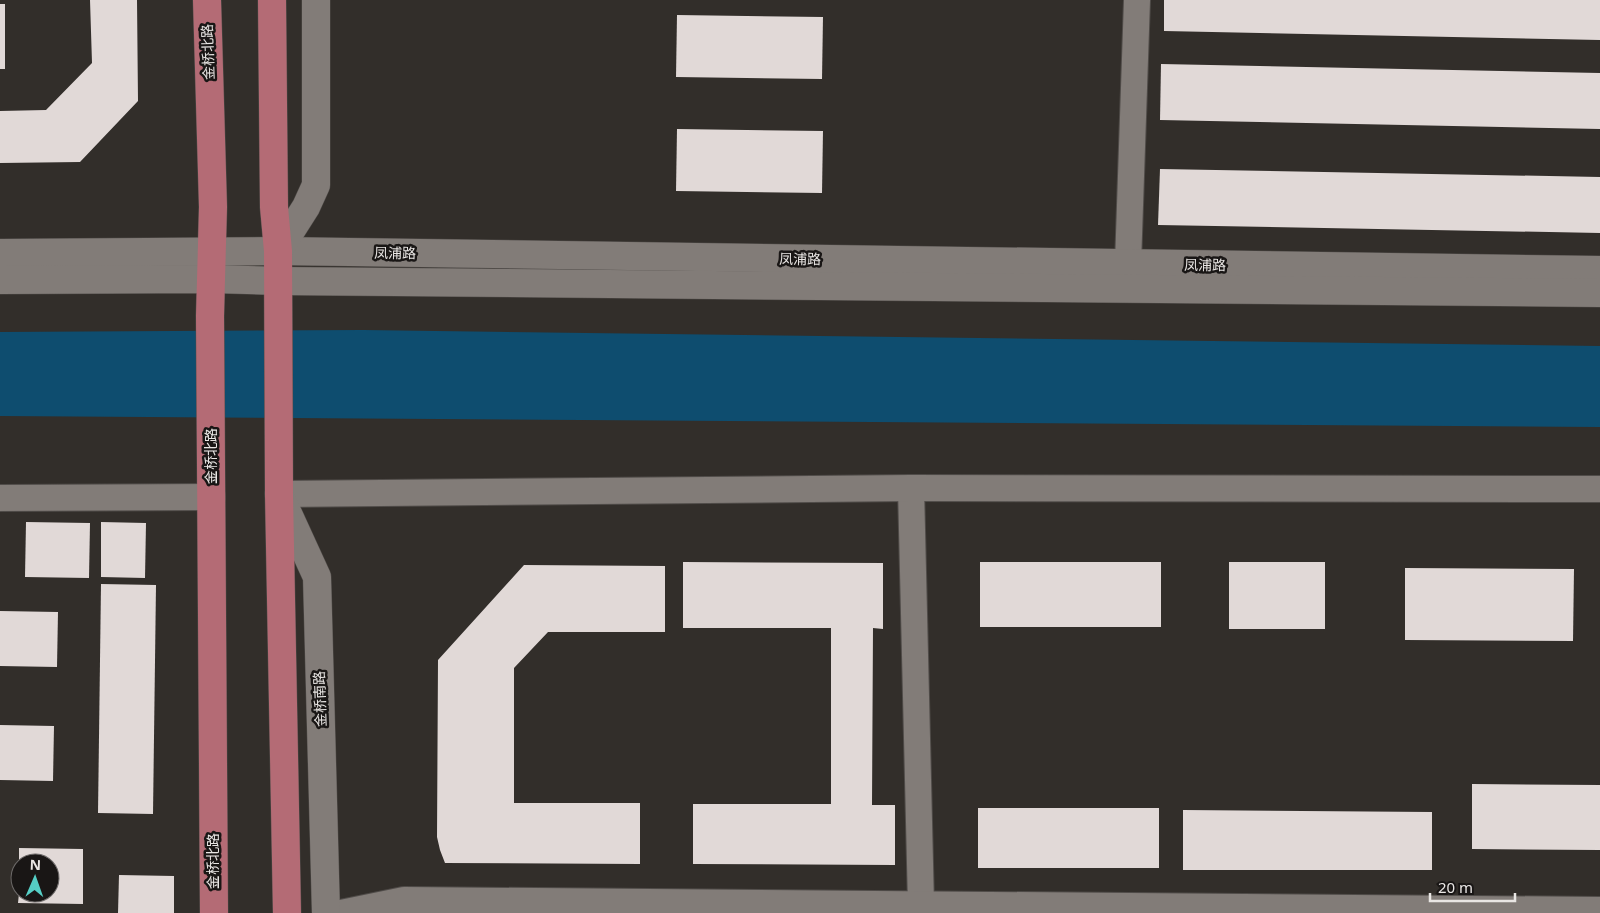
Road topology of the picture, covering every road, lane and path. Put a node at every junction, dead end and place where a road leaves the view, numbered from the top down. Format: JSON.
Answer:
{"nodes":[{"id":1,"x":207,"y":0,"type":"edge"},
{"id":2,"x":272,"y":0,"type":"edge"},
{"id":3,"x":316,"y":0,"type":"edge"},
{"id":4,"x":1137,"y":0,"type":"edge"},
{"id":5,"x":212,"y":251,"type":"junction"},
{"id":6,"x":278,"y":251,"type":"junction"},
{"id":7,"x":0,"y":252,"type":"edge"},
{"id":8,"x":1128,"y":264,"type":"junction"},
{"id":9,"x":1600,"y":270,"type":"edge"},
{"id":10,"x":212,"y":279,"type":"junction"},
{"id":11,"x":0,"y":280,"type":"edge"},
{"id":12,"x":278,"y":281,"type":"junction"},
{"id":13,"x":1600,"y":293,"type":"edge"},
{"id":14,"x":911,"y":488,"type":"junction"},
{"id":15,"x":1600,"y":489,"type":"edge"},
{"id":16,"x":278,"y":494,"type":"junction"},
{"id":17,"x":212,"y":497,"type":"junction"},
{"id":18,"x":0,"y":498,"type":"edge"},
{"id":19,"x":921,"y":905,"type":"junction"},
{"id":20,"x":1600,"y":910,"type":"edge"},
{"id":21,"x":214,"y":913,"type":"edge"},
{"id":22,"x":287,"y":913,"type":"edge"},
{"id":23,"x":326,"y":913,"type":"edge"},
{"id":24,"x":341,"y":913,"type":"edge"}],
"edges":[{"from":1,"to":5,"type":"main road","name":"金桥北路"},
{"from":2,"to":6,"type":"main road"},
{"from":3,"to":6,"type":"street"},
{"from":4,"to":8,"type":"street"},
{"from":5,"to":6,"type":"street","name":"凤浦路"},
{"from":5,"to":7,"type":"street","name":"凤浦路"},
{"from":5,"to":10,"type":"main road","name":"金桥北路"},
{"from":6,"to":8,"type":"street","name":"凤浦路"},
{"from":6,"to":12,"type":"main road"},
{"from":8,"to":9,"type":"street","name":"凤浦路"},
{"from":10,"to":11,"type":"street","name":"凤浦路"},
{"from":10,"to":12,"type":"street","name":"凤浦路"},
{"from":10,"to":17,"type":"main road","name":"金桥北路"},
{"from":12,"to":13,"type":"street","name":"凤浦路"},
{"from":12,"to":16,"type":"main road"},
{"from":14,"to":15,"type":"street"},
{"from":14,"to":16,"type":"street"},
{"from":14,"to":19,"type":"street"},
{"from":16,"to":22,"type":"main road"},
{"from":16,"to":23,"type":"street","name":"金桥南路"},
{"from":17,"to":18,"type":"street"},
{"from":17,"to":21,"type":"main road","name":"金桥北路"},
{"from":19,"to":20,"type":"street"},
{"from":19,"to":24,"type":"street"}]}
